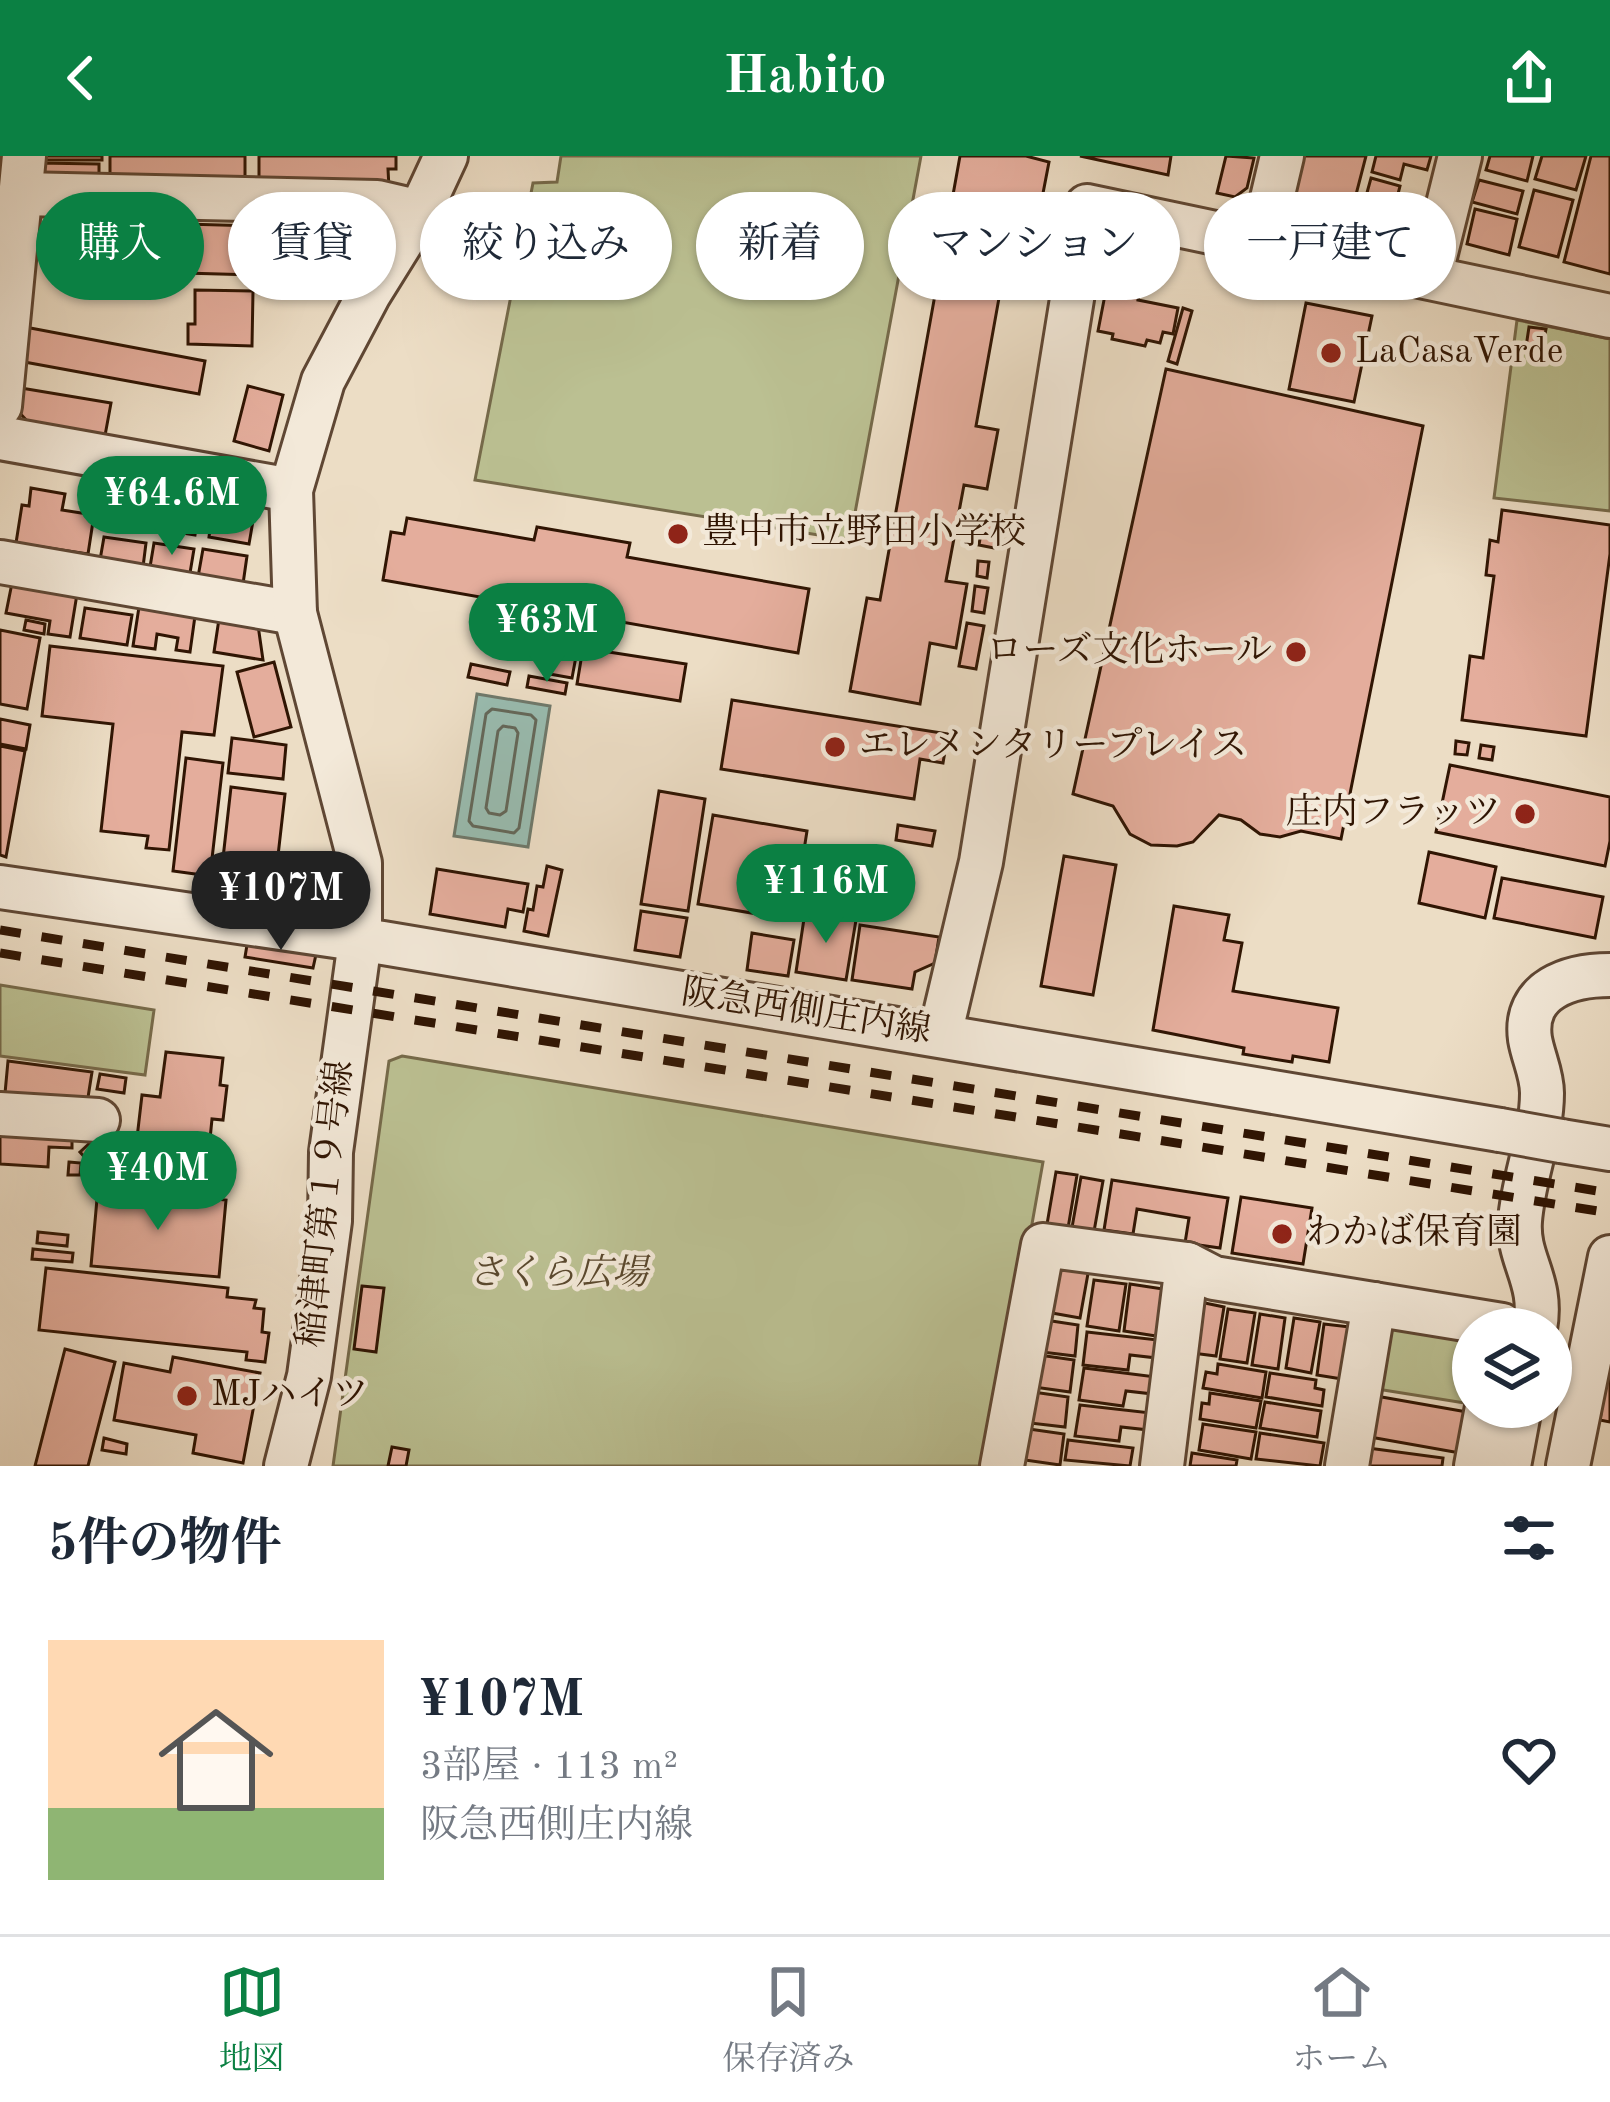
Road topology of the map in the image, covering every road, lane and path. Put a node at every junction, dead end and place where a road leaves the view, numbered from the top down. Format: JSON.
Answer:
{"nodes":[{"id":1,"x":446,"y":156,"type":"edge"},
{"id":2,"x":1282,"y":156,"type":"edge"},
{"id":3,"x":1460,"y":156,"type":"edge"},
{"id":4,"x":22,"y":175,"type":"edge"},
{"id":5,"x":429,"y":192,"type":"edge"},
{"id":6,"x":1274,"y":192,"type":"edge"},
{"id":7,"x":1451,"y":192,"type":"edge"},
{"id":8,"x":420,"y":212,"type":"joint"},
{"id":9,"x":1204,"y":229,"type":"edge"},
{"id":10,"x":7,"y":270,"type":"edge"},
{"id":11,"x":1456,"y":283,"type":"edge"},
{"id":12,"x":1610,"y":316,"type":"edge"},
{"id":13,"x":0,"y":406,"type":"edge"},
{"id":14,"x":0,"y":438,"type":"edge"},
{"id":15,"x":291,"y":490,"type":"junction"},
{"id":16,"x":0,"y":562,"type":"edge"},
{"id":17,"x":295,"y":613,"type":"junction"},
{"id":18,"x":0,"y":887,"type":"edge"},
{"id":19,"x":360,"y":941,"type":"junction"},
{"id":20,"x":1610,"y":975,"type":"edge"},
{"id":21,"x":940,"y":1035,"type":"junction"},
{"id":22,"x":0,"y":1114,"type":"edge"},
{"id":23,"x":98,"y":1120,"type":"dead end"},
{"id":24,"x":1610,"y":1148,"type":"edge"},
{"id":25,"x":1610,"y":1257,"type":"edge"},
{"id":26,"x":1187,"y":1264,"type":"junction"},
{"id":27,"x":1374,"y":1304,"type":"junction"},
{"id":28,"x":1605,"y":1304,"type":"edge"},
{"id":29,"x":1539,"y":1308,"type":"edge"},
{"id":30,"x":1452,"y":1317,"type":"edge"},
{"id":31,"x":1483,"y":1428,"type":"edge"},
{"id":32,"x":1516,"y":1428,"type":"edge"},
{"id":33,"x":286,"y":1466,"type":"edge"},
{"id":34,"x":1002,"y":1466,"type":"edge"},
{"id":35,"x":1162,"y":1466,"type":"edge"},
{"id":36,"x":1347,"y":1466,"type":"edge"},
{"id":37,"x":1476,"y":1466,"type":"edge"},
{"id":38,"x":1509,"y":1466,"type":"edge"},
{"id":39,"x":1568,"y":1466,"type":"edge"}],
"edges":[{"from":1,"to":5,"type":"street","name":"稲津町第１９号線"},
{"from":2,"to":6,"type":"street"},
{"from":3,"to":7,"type":"street"},
{"from":4,"to":8,"type":"street"},
{"from":4,"to":10,"type":"street"},
{"from":8,"to":15,"type":"street","name":"稲津町第１９号線"},
{"from":9,"to":21,"type":"street"},
{"from":10,"to":13,"type":"street"},
{"from":11,"to":12,"type":"street"},
{"from":14,"to":15,"type":"street"},
{"from":15,"to":17,"type":"street","name":"稲津町第１９号線"},
{"from":16,"to":17,"type":"street"},
{"from":17,"to":19,"type":"street","name":"稲津町第１９号線"},
{"from":18,"to":19,"type":"street","name":"阪急西側庄内線"},
{"from":19,"to":21,"type":"street","name":"阪急西側庄内線"},
{"from":19,"to":33,"type":"street","name":"稲津町第１９号線"},
{"from":20,"to":29,"type":"street"},
{"from":21,"to":24,"type":"street","name":"阪急西側庄内線","bridge":true},
{"from":22,"to":23,"type":"street"},
{"from":25,"to":28,"type":"street"},
{"from":26,"to":27,"type":"street"},
{"from":26,"to":34,"type":"street"},
{"from":26,"to":35,"type":"street"},
{"from":27,"to":30,"type":"street"},
{"from":27,"to":36,"type":"street"},
{"from":28,"to":39,"type":"street"},
{"from":31,"to":37,"type":"street"},
{"from":32,"to":38,"type":"street"}]}
